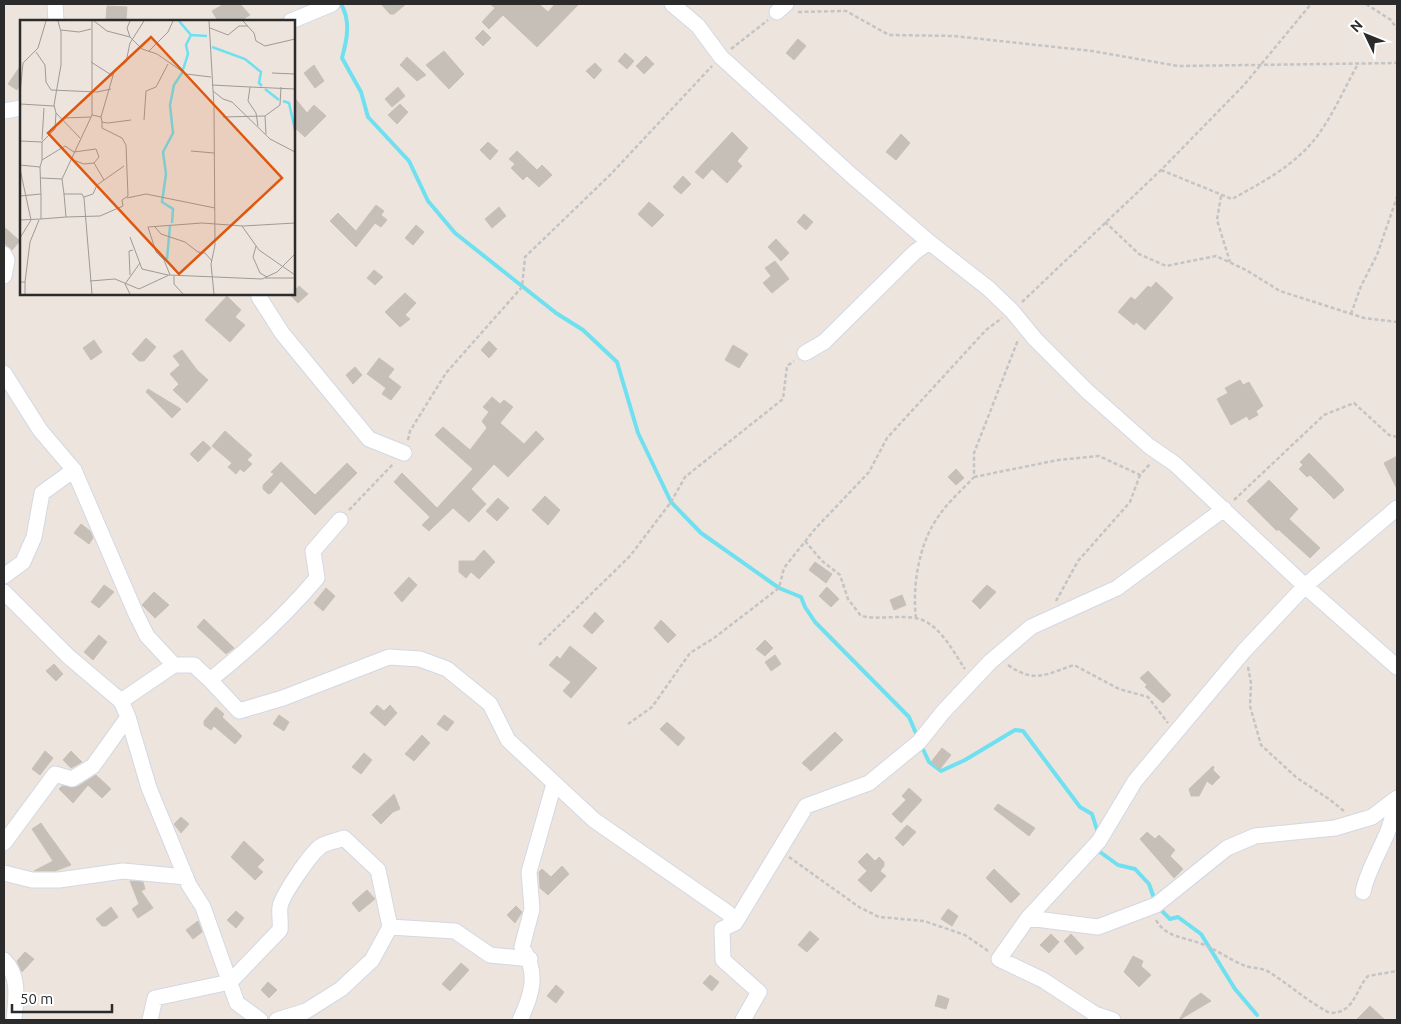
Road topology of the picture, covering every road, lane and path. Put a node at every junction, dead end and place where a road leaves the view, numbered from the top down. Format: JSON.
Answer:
{"nodes":[{"id":1,"x":55,"y":4,"type":"edge"},
{"id":2,"x":332,"y":4,"type":"edge"},
{"id":3,"x":672,"y":4,"type":"edge"},
{"id":4,"x":1311,"y":4,"type":"edge"},
{"id":5,"x":1366,"y":4,"type":"edge"},
{"id":6,"x":782,"y":8,"type":"edge"},
{"id":7,"x":56,"y":20,"type":"edge"},
{"id":8,"x":293,"y":20,"type":"edge"},
{"id":9,"x":1397,"y":29,"type":"edge"},
{"id":10,"x":721,"y":57,"type":"junction"},
{"id":11,"x":1397,"y":63,"type":"edge"},
{"id":12,"x":1358,"y":64,"type":"junction"},
{"id":13,"x":1258,"y":66,"type":"junction"},
{"id":14,"x":20,"y":108,"type":"edge"},
{"id":15,"x":4,"y":111,"type":"edge"},
{"id":16,"x":1161,"y":170,"type":"junction"},
{"id":17,"x":1221,"y":196,"type":"junction"},
{"id":18,"x":1397,"y":196,"type":"edge"},
{"id":19,"x":1105,"y":222,"type":"junction"},
{"id":20,"x":929,"y":242,"type":"junction"},
{"id":21,"x":4,"y":254,"type":"edge"},
{"id":22,"x":1230,"y":262,"type":"junction"},
{"id":23,"x":4,"y":276,"type":"edge"},
{"id":24,"x":260,"y":295,"type":"edge"},
{"id":25,"x":1012,"y":311,"type":"junction"},
{"id":26,"x":1351,"y":314,"type":"junction"},
{"id":27,"x":1397,"y":322,"type":"edge"},
{"id":28,"x":1024,"y":325,"type":"junction"},
{"id":29,"x":805,"y":353,"type":"joint"},
{"id":30,"x":4,"y":373,"type":"edge"},
{"id":31,"x":10,"y":395,"type":"edge"},
{"id":32,"x":1397,"y":438,"type":"edge"},
{"id":33,"x":404,"y":453,"type":"junction"},
{"id":34,"x":1160,"y":454,"type":"junction"},
{"id":35,"x":74,"y":470,"type":"junction"},
{"id":36,"x":1140,"y":475,"type":"junction"},
{"id":37,"x":974,"y":477,"type":"junction"},
{"id":38,"x":1397,"y":508,"type":"edge"},
{"id":39,"x":1224,"y":509,"type":"junction"},
{"id":40,"x":340,"y":520,"type":"joint"},
{"id":41,"x":805,"y":542,"type":"junction"},
{"id":42,"x":4,"y":576,"type":"edge"},
{"id":43,"x":1305,"y":586,"type":"junction"},
{"id":44,"x":4,"y":592,"type":"edge"},
{"id":45,"x":916,"y":618,"type":"junction"},
{"id":46,"x":1050,"y":618,"type":"junction"},
{"id":47,"x":539,"y":646,"type":"dead end"},
{"id":48,"x":1244,"y":651,"type":"junction"},
{"id":49,"x":997,"y":657,"type":"junction"},
{"id":50,"x":174,"y":665,"type":"junction"},
{"id":51,"x":1397,"y":667,"type":"edge"},
{"id":52,"x":210,"y":680,"type":"junction"},
{"id":53,"x":972,"y":681,"type":"junction"},
{"id":54,"x":121,"y":701,"type":"junction"},
{"id":55,"x":128,"y":717,"type":"junction"},
{"id":56,"x":628,"y":724,"type":"dead end"},
{"id":57,"x":1175,"y":732,"type":"junction"},
{"id":58,"x":554,"y":784,"type":"junction"},
{"id":59,"x":1396,"y":800,"type":"edge"},
{"id":60,"x":1355,"y":820,"type":"junction"},
{"id":61,"x":4,"y":842,"type":"edge"},
{"id":62,"x":780,"y":848,"type":"junction"},
{"id":63,"x":4,"y":873,"type":"edge"},
{"id":64,"x":186,"y":877,"type":"junction"},
{"id":65,"x":1363,"y":892,"type":"dead end"},
{"id":66,"x":1149,"y":908,"type":"junction"},
{"id":67,"x":1028,"y":918,"type":"junction"},
{"id":68,"x":735,"y":923,"type":"junction"},
{"id":69,"x":390,"y":927,"type":"junction"},
{"id":70,"x":1001,"y":956,"type":"junction"},
{"id":71,"x":530,"y":959,"type":"junction"},
{"id":72,"x":4,"y":960,"type":"edge"},
{"id":73,"x":1397,"y":971,"type":"edge"},
{"id":74,"x":230,"y":982,"type":"junction"},
{"id":75,"x":14,"y":1020,"type":"edge"},
{"id":76,"x":150,"y":1020,"type":"edge"},
{"id":77,"x":260,"y":1020,"type":"edge"},
{"id":78,"x":277,"y":1020,"type":"edge"},
{"id":79,"x":520,"y":1020,"type":"edge"},
{"id":80,"x":742,"y":1020,"type":"edge"},
{"id":81,"x":1113,"y":1020,"type":"edge"}],
"edges":[{"from":1,"to":7,"type":"street"},
{"from":2,"to":8,"type":"street"},
{"from":3,"to":10,"type":"street"},
{"from":4,"to":13,"type":"path"},
{"from":5,"to":9,"type":"path"},
{"from":6,"to":10,"type":"path"},
{"from":6,"to":13,"type":"path"},
{"from":10,"to":20,"type":"street"},
{"from":10,"to":33,"type":"path"},
{"from":11,"to":12,"type":"path"},
{"from":12,"to":13,"type":"path"},
{"from":12,"to":17,"type":"path"},
{"from":13,"to":16,"type":"path"},
{"from":14,"to":15,"type":"street"},
{"from":16,"to":17,"type":"path"},
{"from":16,"to":19,"type":"path"},
{"from":17,"to":22,"type":"path"},
{"from":18,"to":26,"type":"path"},
{"from":19,"to":22,"type":"path"},
{"from":19,"to":25,"type":"path"},
{"from":20,"to":25,"type":"street"},
{"from":20,"to":29,"type":"street"},
{"from":21,"to":23,"type":"street"},
{"from":22,"to":26,"type":"path"},
{"from":24,"to":33,"type":"street"},
{"from":25,"to":28,"type":"street"},
{"from":25,"to":41,"type":"path"},
{"from":26,"to":27,"type":"path"},
{"from":28,"to":34,"type":"street"},
{"from":28,"to":37,"type":"path"},
{"from":29,"to":47,"type":"path"},
{"from":30,"to":31,"type":"street"},
{"from":31,"to":35,"type":"street"},
{"from":32,"to":39,"type":"path"},
{"from":33,"to":40,"type":"path"},
{"from":34,"to":36,"type":"path"},
{"from":34,"to":39,"type":"street"},
{"from":35,"to":42,"type":"street"},
{"from":35,"to":50,"type":"street"},
{"from":36,"to":37,"type":"path"},
{"from":36,"to":46,"type":"path"},
{"from":37,"to":45,"type":"path"},
{"from":38,"to":43,"type":"street"},
{"from":39,"to":43,"type":"street"},
{"from":39,"to":46,"type":"street"},
{"from":40,"to":52,"type":"street"},
{"from":41,"to":45,"type":"path"},
{"from":41,"to":56,"type":"path"},
{"from":43,"to":48,"type":"street"},
{"from":43,"to":51,"type":"street"},
{"from":44,"to":54,"type":"street"},
{"from":45,"to":53,"type":"path"},
{"from":46,"to":49,"type":"street"},
{"from":48,"to":57,"type":"street"},
{"from":48,"to":60,"type":"path"},
{"from":49,"to":53,"type":"street"},
{"from":49,"to":57,"type":"path"},
{"from":50,"to":52,"type":"street"},
{"from":50,"to":54,"type":"street"},
{"from":52,"to":58,"type":"street"},
{"from":53,"to":62,"type":"street"},
{"from":54,"to":55,"type":"street"},
{"from":55,"to":61,"type":"street"},
{"from":55,"to":64,"type":"street"},
{"from":57,"to":67,"type":"street"},
{"from":58,"to":68,"type":"street"},
{"from":58,"to":71,"type":"street"},
{"from":59,"to":60,"type":"street"},
{"from":59,"to":65,"type":"street"},
{"from":60,"to":66,"type":"street"},
{"from":62,"to":68,"type":"street"},
{"from":62,"to":70,"type":"path"},
{"from":63,"to":64,"type":"street"},
{"from":64,"to":74,"type":"street"},
{"from":66,"to":67,"type":"street"},
{"from":66,"to":73,"type":"path"},
{"from":67,"to":70,"type":"street"},
{"from":68,"to":80,"type":"street"},
{"from":69,"to":71,"type":"street"},
{"from":69,"to":74,"type":"street"},
{"from":69,"to":78,"type":"street"},
{"from":70,"to":81,"type":"street"},
{"from":71,"to":79,"type":"street"},
{"from":72,"to":75,"type":"street"},
{"from":74,"to":76,"type":"street"},
{"from":74,"to":77,"type":"street"}]}
